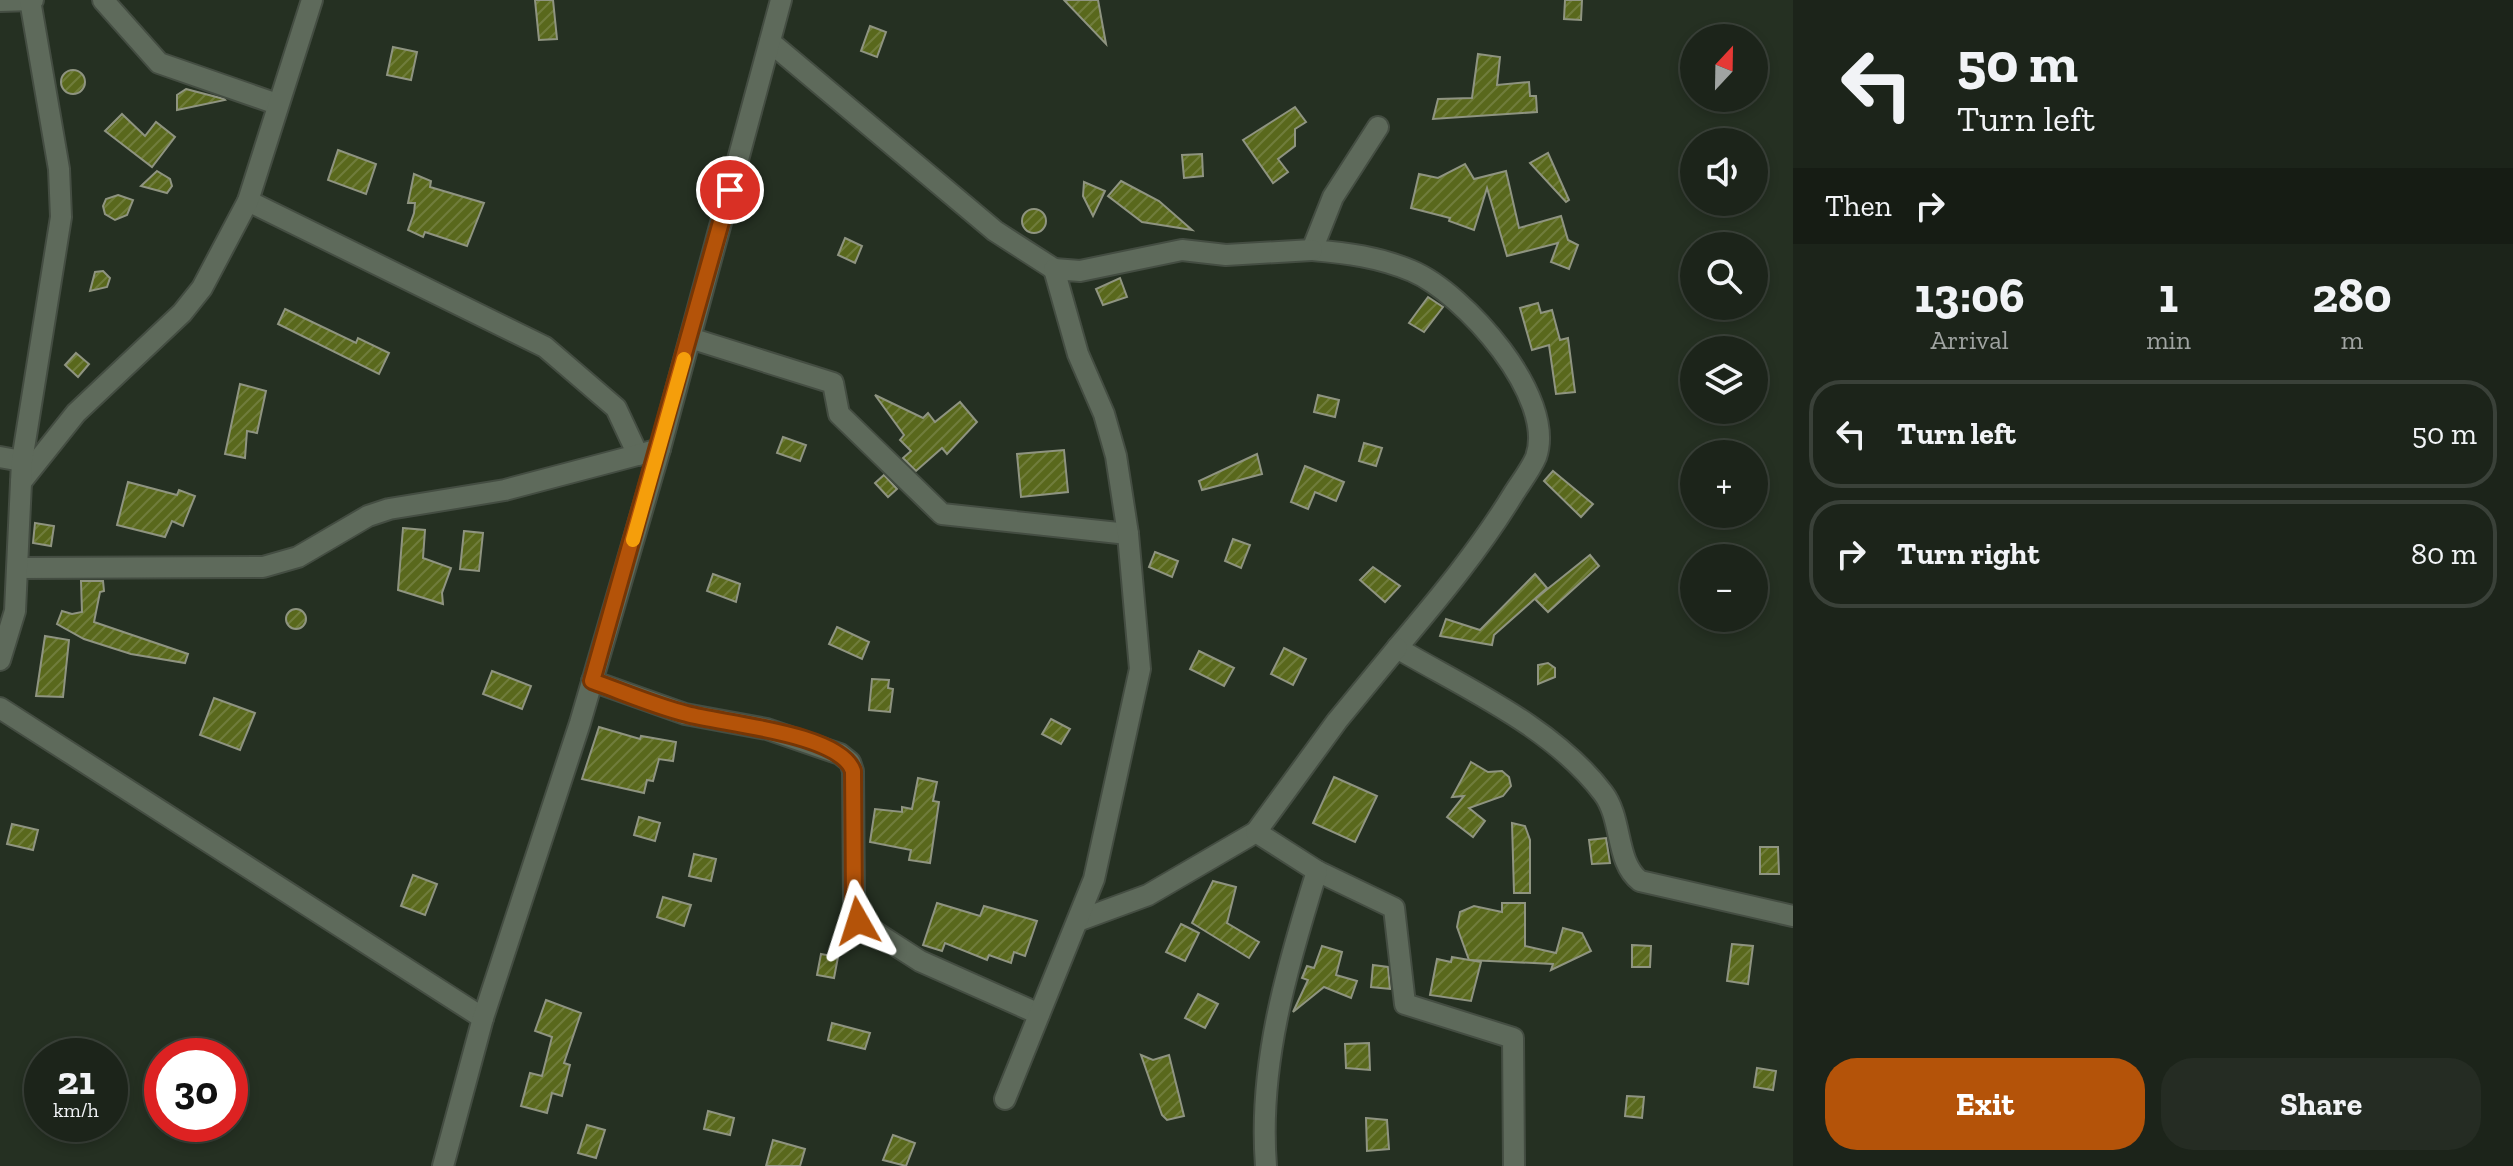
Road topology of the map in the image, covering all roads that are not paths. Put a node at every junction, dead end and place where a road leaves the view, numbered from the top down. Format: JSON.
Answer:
{"nodes":[{"id":1,"x":31,"y":0,"type":"edge"},
{"id":2,"x":103,"y":0,"type":"edge"},
{"id":3,"x":312,"y":0,"type":"edge"},
{"id":4,"x":781,"y":0,"type":"edge"},
{"id":5,"x":0,"y":1,"type":"edge"},
{"id":6,"x":770,"y":42,"type":"junction"},
{"id":7,"x":277,"y":104,"type":"junction"},
{"id":8,"x":1378,"y":127,"type":"dead end"},
{"id":9,"x":248,"y":201,"type":"junction"},
{"id":10,"x":1312,"y":250,"type":"junction"},
{"id":11,"x":1054,"y":269,"type":"junction"},
{"id":12,"x":690,"y":338,"type":"junction"},
{"id":13,"x":660,"y":449,"type":"junction"},
{"id":14,"x":638,"y":455,"type":"junction"},
{"id":15,"x":0,"y":457,"type":"edge"},
{"id":16,"x":21,"y":472,"type":"junction"},
{"id":17,"x":1128,"y":534,"type":"junction"},
{"id":18,"x":18,"y":568,"type":"junction"},
{"id":19,"x":1397,"y":648,"type":"junction"},
{"id":20,"x":0,"y":660,"type":"edge"},
{"id":21,"x":592,"y":681,"type":"junction"},
{"id":22,"x":0,"y":708,"type":"edge"},
{"id":23,"x":1256,"y":832,"type":"junction"},
{"id":24,"x":1317,"y":871,"type":"junction"},
{"id":25,"x":1793,"y":916,"type":"edge"},
{"id":26,"x":1080,"y":920,"type":"junction"},
{"id":27,"x":1039,"y":1014,"type":"junction"},
{"id":28,"x":483,"y":1018,"type":"junction"},
{"id":29,"x":1005,"y":1099,"type":"dead end"},
{"id":30,"x":443,"y":1166,"type":"edge"},
{"id":31,"x":1266,"y":1166,"type":"edge"},
{"id":32,"x":1514,"y":1166,"type":"edge"}],
"edges":[{"from":1,"to":5,"type":"street"},
{"from":1,"to":16,"type":"street"},
{"from":2,"to":7,"type":"street"},
{"from":3,"to":7,"type":"street"},
{"from":4,"to":6,"type":"street"},
{"from":6,"to":11,"type":"street"},
{"from":6,"to":12,"type":"street"},
{"from":7,"to":9,"type":"street"},
{"from":8,"to":10,"type":"street"},
{"from":9,"to":14,"type":"street"},
{"from":9,"to":16,"type":"street"},
{"from":10,"to":11,"type":"street"},
{"from":10,"to":19,"type":"street"},
{"from":11,"to":17,"type":"street"},
{"from":12,"to":13,"type":"street"},
{"from":12,"to":17,"type":"street"},
{"from":13,"to":14,"type":"street"},
{"from":13,"to":21,"type":"street"},
{"from":14,"to":18,"type":"street"},
{"from":15,"to":16,"type":"street"},
{"from":16,"to":18,"type":"street"},
{"from":17,"to":26,"type":"street"},
{"from":18,"to":20,"type":"street"},
{"from":19,"to":23,"type":"street"},
{"from":19,"to":25,"type":"street"},
{"from":21,"to":27,"type":"street"},
{"from":21,"to":28,"type":"street"},
{"from":22,"to":28,"type":"street"},
{"from":23,"to":24,"type":"street"},
{"from":23,"to":26,"type":"street"},
{"from":24,"to":31,"type":"street"},
{"from":24,"to":32,"type":"street"},
{"from":26,"to":27,"type":"street"},
{"from":27,"to":29,"type":"street"},
{"from":28,"to":30,"type":"street"}]}
